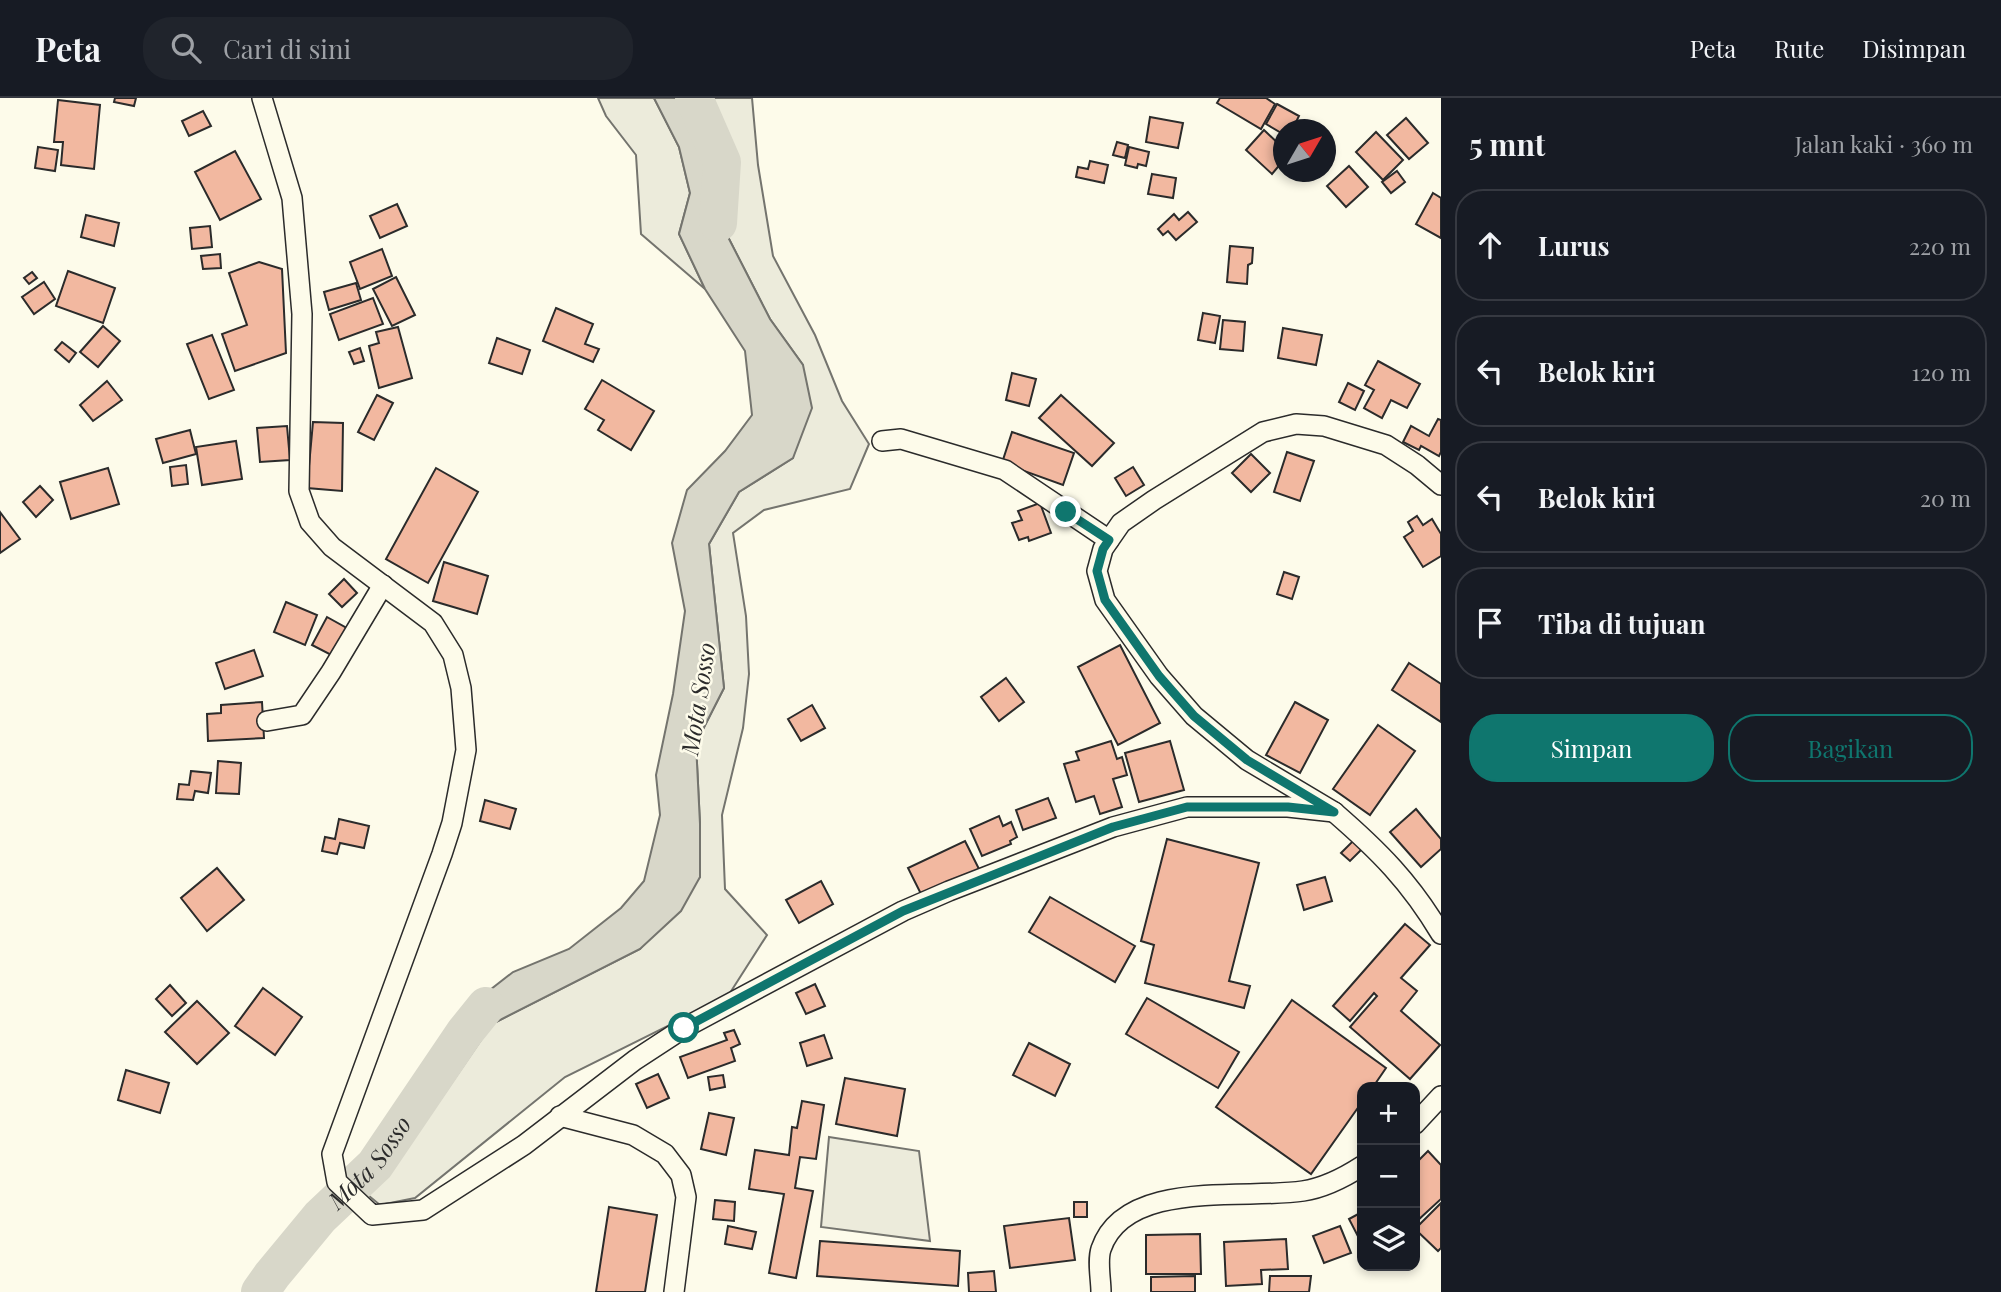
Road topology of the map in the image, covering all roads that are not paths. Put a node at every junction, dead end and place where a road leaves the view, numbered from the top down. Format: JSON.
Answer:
{"nodes":[{"id":1,"x":262,"y":98,"type":"edge"},
{"id":2,"x":882,"y":441,"type":"dead end"},
{"id":3,"x":1441,"y":485,"type":"edge"},
{"id":4,"x":1109,"y":540,"type":"junction"},
{"id":5,"x":383,"y":585,"type":"junction"},
{"id":6,"x":267,"y":721,"type":"dead end"},
{"id":7,"x":1334,"y":812,"type":"junction"},
{"id":8,"x":1441,"y":934,"type":"edge"},
{"id":9,"x":1441,"y":1096,"type":"edge"},
{"id":10,"x":560,"y":1116,"type":"junction"},
{"id":11,"x":1420,"y":1119,"type":"edge"},
{"id":12,"x":1357,"y":1170,"type":"edge"},
{"id":13,"x":674,"y":1292,"type":"edge"},
{"id":14,"x":1101,"y":1292,"type":"edge"}],
"edges":[{"from":1,"to":5,"type":"street"},
{"from":2,"to":4,"type":"street"},
{"from":3,"to":4,"type":"street"},
{"from":4,"to":7,"type":"street"},
{"from":5,"to":6,"type":"street"},
{"from":5,"to":10,"type":"street"},
{"from":7,"to":8,"type":"street"},
{"from":7,"to":10,"type":"street"},
{"from":9,"to":11,"type":"street"},
{"from":10,"to":13,"type":"street"},
{"from":12,"to":14,"type":"street"}]}
